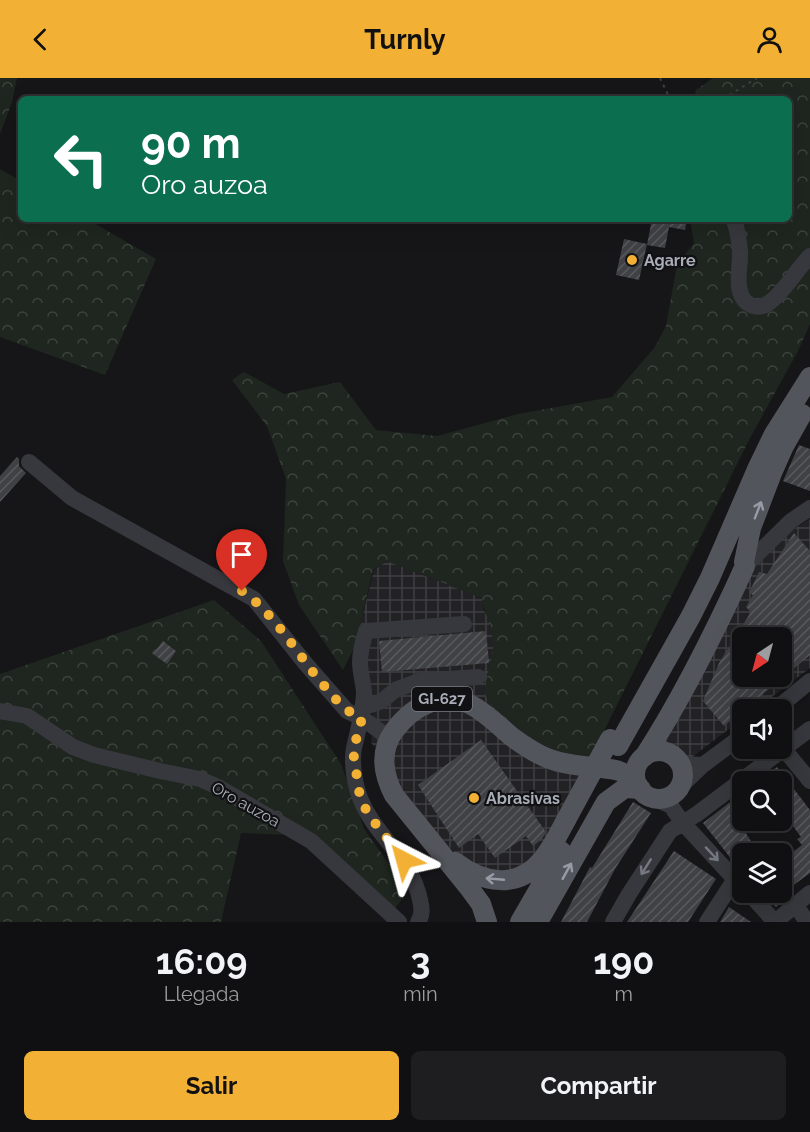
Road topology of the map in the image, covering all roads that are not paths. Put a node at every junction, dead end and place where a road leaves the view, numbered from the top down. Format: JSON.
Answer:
{"nodes":[{"id":1,"x":735,"y":222,"type":"edge"},
{"id":2,"x":810,"y":256,"type":"edge"},
{"id":3,"x":810,"y":377,"type":"edge"},
{"id":4,"x":810,"y":401,"type":"edge"},
{"id":5,"x":29,"y":462,"type":"dead end"},
{"id":6,"x":810,"y":508,"type":"edge"},
{"id":7,"x":745,"y":566,"type":"junction"},
{"id":8,"x":464,"y":624,"type":"dead end"},
{"id":9,"x":478,"y":677,"type":"dead end"},
{"id":10,"x":810,"y":681,"type":"edge"},
{"id":11,"x":788,"y":699,"type":"edge"},
{"id":12,"x":0,"y":711,"type":"edge"},
{"id":13,"x":362,"y":713,"type":"junction"},
{"id":14,"x":665,"y":725,"type":"junction"},
{"id":15,"x":810,"y":729,"type":"edge"},
{"id":16,"x":389,"y":738,"type":"junction"},
{"id":17,"x":792,"y":742,"type":"edge"},
{"id":18,"x":732,"y":743,"type":"edge"},
{"id":19,"x":673,"y":758,"type":"junction"},
{"id":20,"x":642,"y":759,"type":"junction"},
{"id":21,"x":769,"y":759,"type":"edge"},
{"id":22,"x":792,"y":759,"type":"edge"},
{"id":23,"x":703,"y":765,"type":"junction"},
{"id":24,"x":620,"y":771,"type":"junction"},
{"id":25,"x":810,"y":781,"type":"edge"},
{"id":26,"x":660,"y":793,"type":"junction"},
{"id":27,"x":571,"y":822,"type":"junction"},
{"id":28,"x":682,"y":822,"type":"junction"},
{"id":29,"x":439,"y":849,"type":"junction"},
{"id":30,"x":732,"y":880,"type":"edge"},
{"id":31,"x":732,"y":892,"type":"edge"},
{"id":32,"x":810,"y":893,"type":"edge"},
{"id":33,"x":758,"y":903,"type":"edge"},
{"id":34,"x":795,"y":904,"type":"junction"},
{"id":35,"x":399,"y":922,"type":"edge"},
{"id":36,"x":418,"y":922,"type":"edge"},
{"id":37,"x":487,"y":922,"type":"edge"},
{"id":38,"x":520,"y":922,"type":"edge"},
{"id":39,"x":538,"y":922,"type":"edge"},
{"id":40,"x":613,"y":922,"type":"edge"},
{"id":41,"x":708,"y":922,"type":"edge"},
{"id":42,"x":775,"y":922,"type":"edge"},
{"id":43,"x":807,"y":922,"type":"edge"}],
"edges":[{"from":1,"to":2,"type":"street"},
{"from":3,"to":27,"type":"main road"},
{"from":7,"to":4,"type":"main road","one_way":true},
{"from":5,"to":13,"type":"street"},
{"from":6,"to":7,"type":"street"},
{"from":7,"to":14,"type":"main road"},
{"from":8,"to":13,"type":"street"},
{"from":9,"to":13,"type":"street"},
{"from":10,"to":11,"type":"street"},
{"from":12,"to":35,"type":"street","name":"Oro auzoa"},
{"from":13,"to":16,"type":"street"},
{"from":13,"to":36,"type":"street"},
{"from":14,"to":19,"type":"main road"},
{"from":14,"to":20,"type":"main road"},
{"from":15,"to":17,"type":"street"},
{"from":16,"to":24,"type":"main road","number":"GI-627"},
{"from":16,"to":29,"type":"main road"},
{"from":18,"to":23,"type":"street"},
{"from":19,"to":20,"type":"main road"},
{"from":19,"to":23,"type":"street"},
{"from":19,"to":26,"type":"main road"},
{"from":20,"to":24,"type":"main road"},
{"from":20,"to":26,"type":"main road"},
{"from":21,"to":28,"type":"street"},
{"from":22,"to":25,"type":"street"},
{"from":23,"to":26,"type":"street"},
{"from":24,"to":26,"type":"main road","number":"GI-627"},
{"from":26,"to":28,"type":"street"},
{"from":39,"to":26,"type":"main road","one_way":true},
{"from":27,"to":29,"type":"main road","one_way":true},
{"from":27,"to":38,"type":"main road"},
{"from":28,"to":30,"type":"street","one_way":true},
{"from":28,"to":40,"type":"street","one_way":true},
{"from":29,"to":37,"type":"main road"},
{"from":31,"to":41,"type":"street"},
{"from":32,"to":34,"type":"street"},
{"from":33,"to":42,"type":"street"},
{"from":34,"to":42,"type":"street"},
{"from":34,"to":43,"type":"street"}]}
